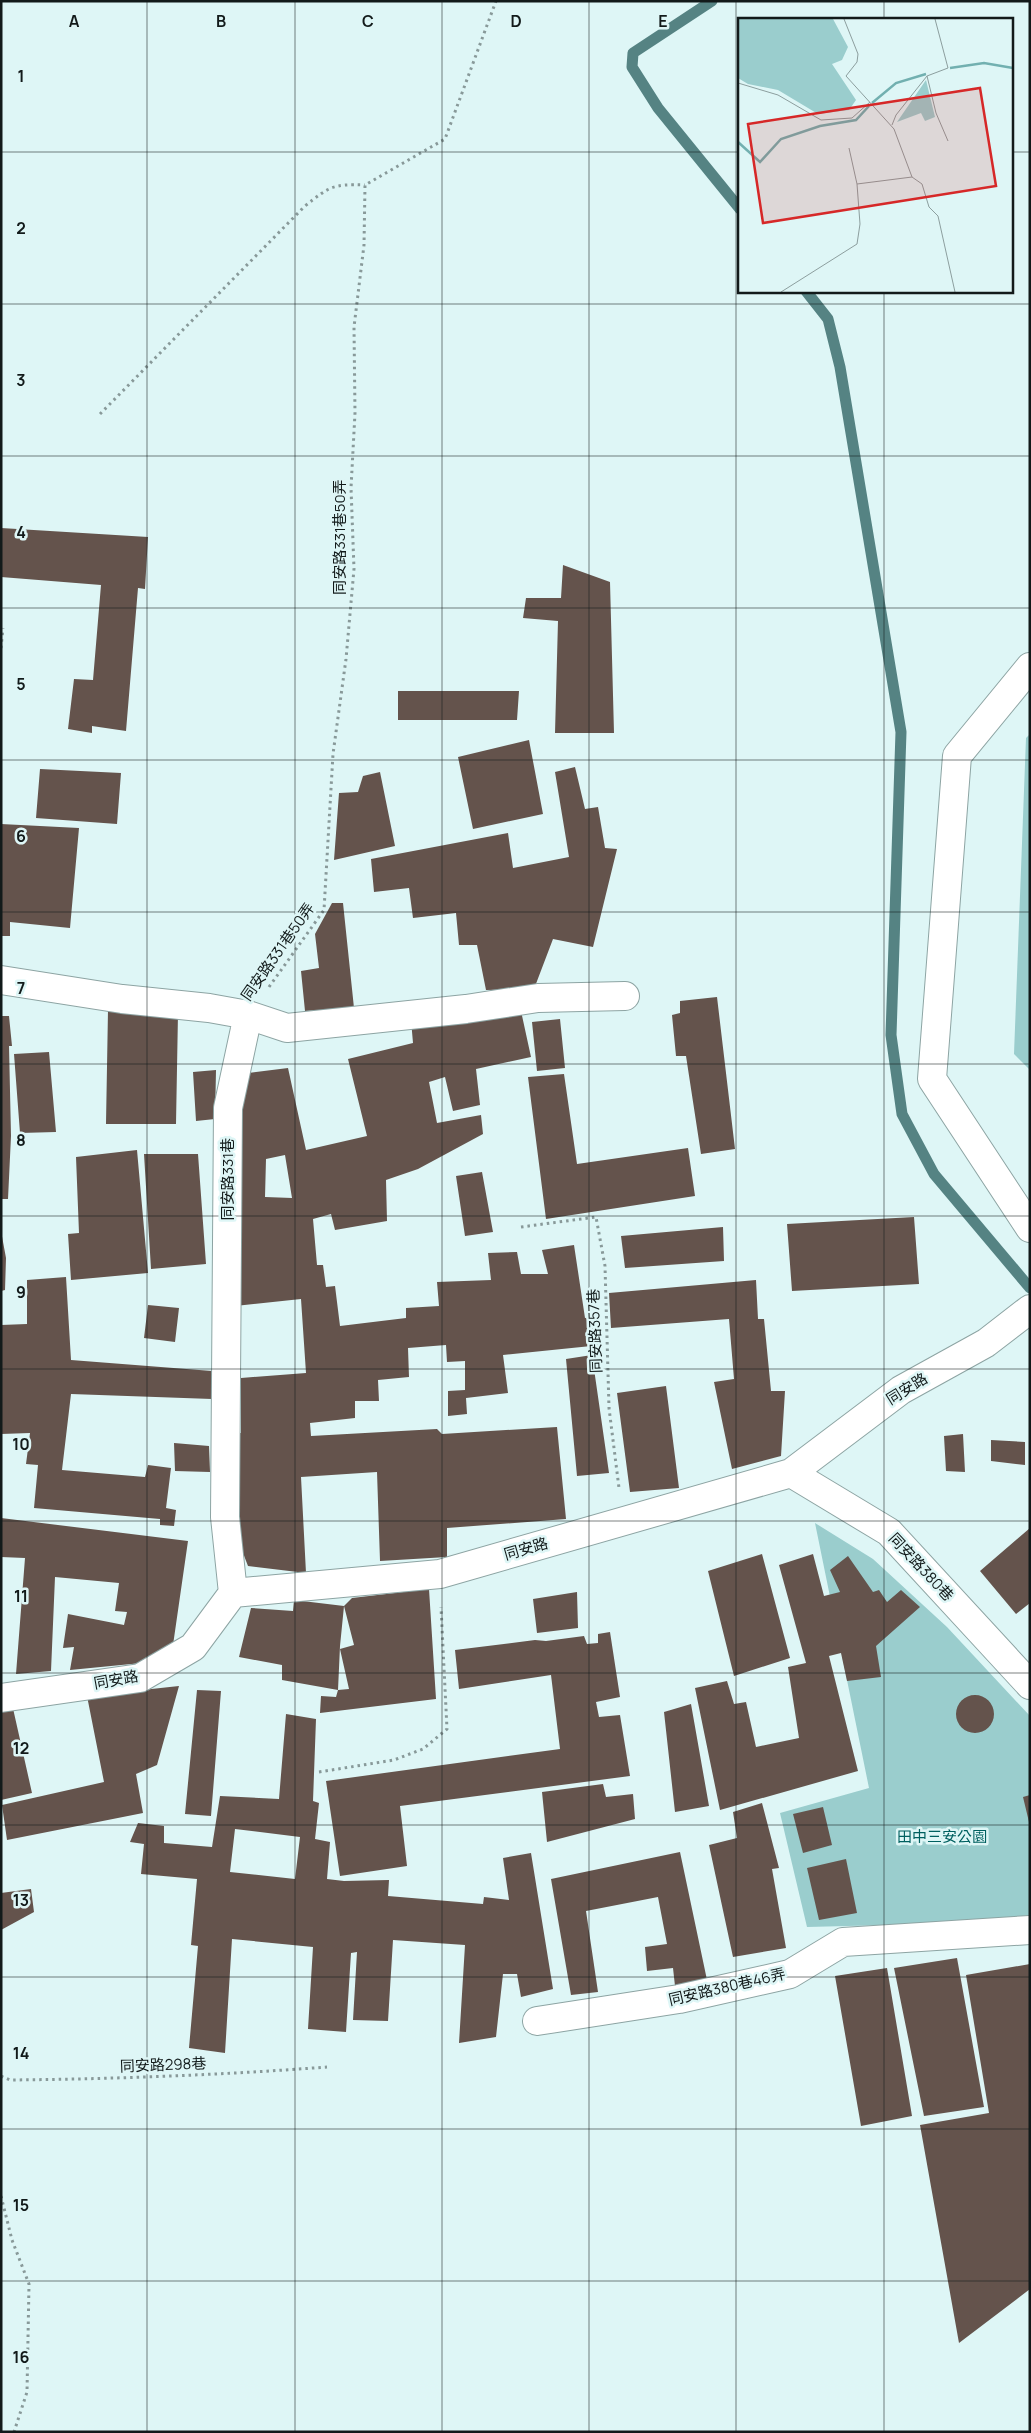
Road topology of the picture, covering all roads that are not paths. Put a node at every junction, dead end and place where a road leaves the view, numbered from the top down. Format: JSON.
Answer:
{"nodes":[{"id":1,"x":1030,"y":668,"type":"edge"},
{"id":2,"x":1,"y":980,"type":"edge"},
{"id":3,"x":625,"y":996,"type":"dead end"},
{"id":4,"x":248,"y":1016,"type":"junction"},
{"id":5,"x":1030,"y":1228,"type":"edge"},
{"id":6,"x":1030,"y":1309,"type":"edge"},
{"id":7,"x":791,"y":1474,"type":"junction"},
{"id":8,"x":232,"y":1593,"type":"junction"},
{"id":9,"x":1030,"y":1686,"type":"edge"},
{"id":10,"x":1,"y":1698,"type":"edge"},
{"id":11,"x":1030,"y":1930,"type":"edge"},
{"id":12,"x":537,"y":2021,"type":"dead end"}],
"edges":[{"from":1,"to":5,"type":"street"},
{"from":2,"to":4,"type":"street"},
{"from":3,"to":4,"type":"street"},
{"from":4,"to":8,"type":"street","name":"同安路331巷"},
{"from":6,"to":7,"type":"street","name":"同安路"},
{"from":7,"to":8,"type":"street","name":"同安路"},
{"from":7,"to":9,"type":"street","name":"同安路380巷"},
{"from":8,"to":10,"type":"street","name":"同安路"},
{"from":11,"to":12,"type":"street","name":"同安路380巷46弄"}]}
